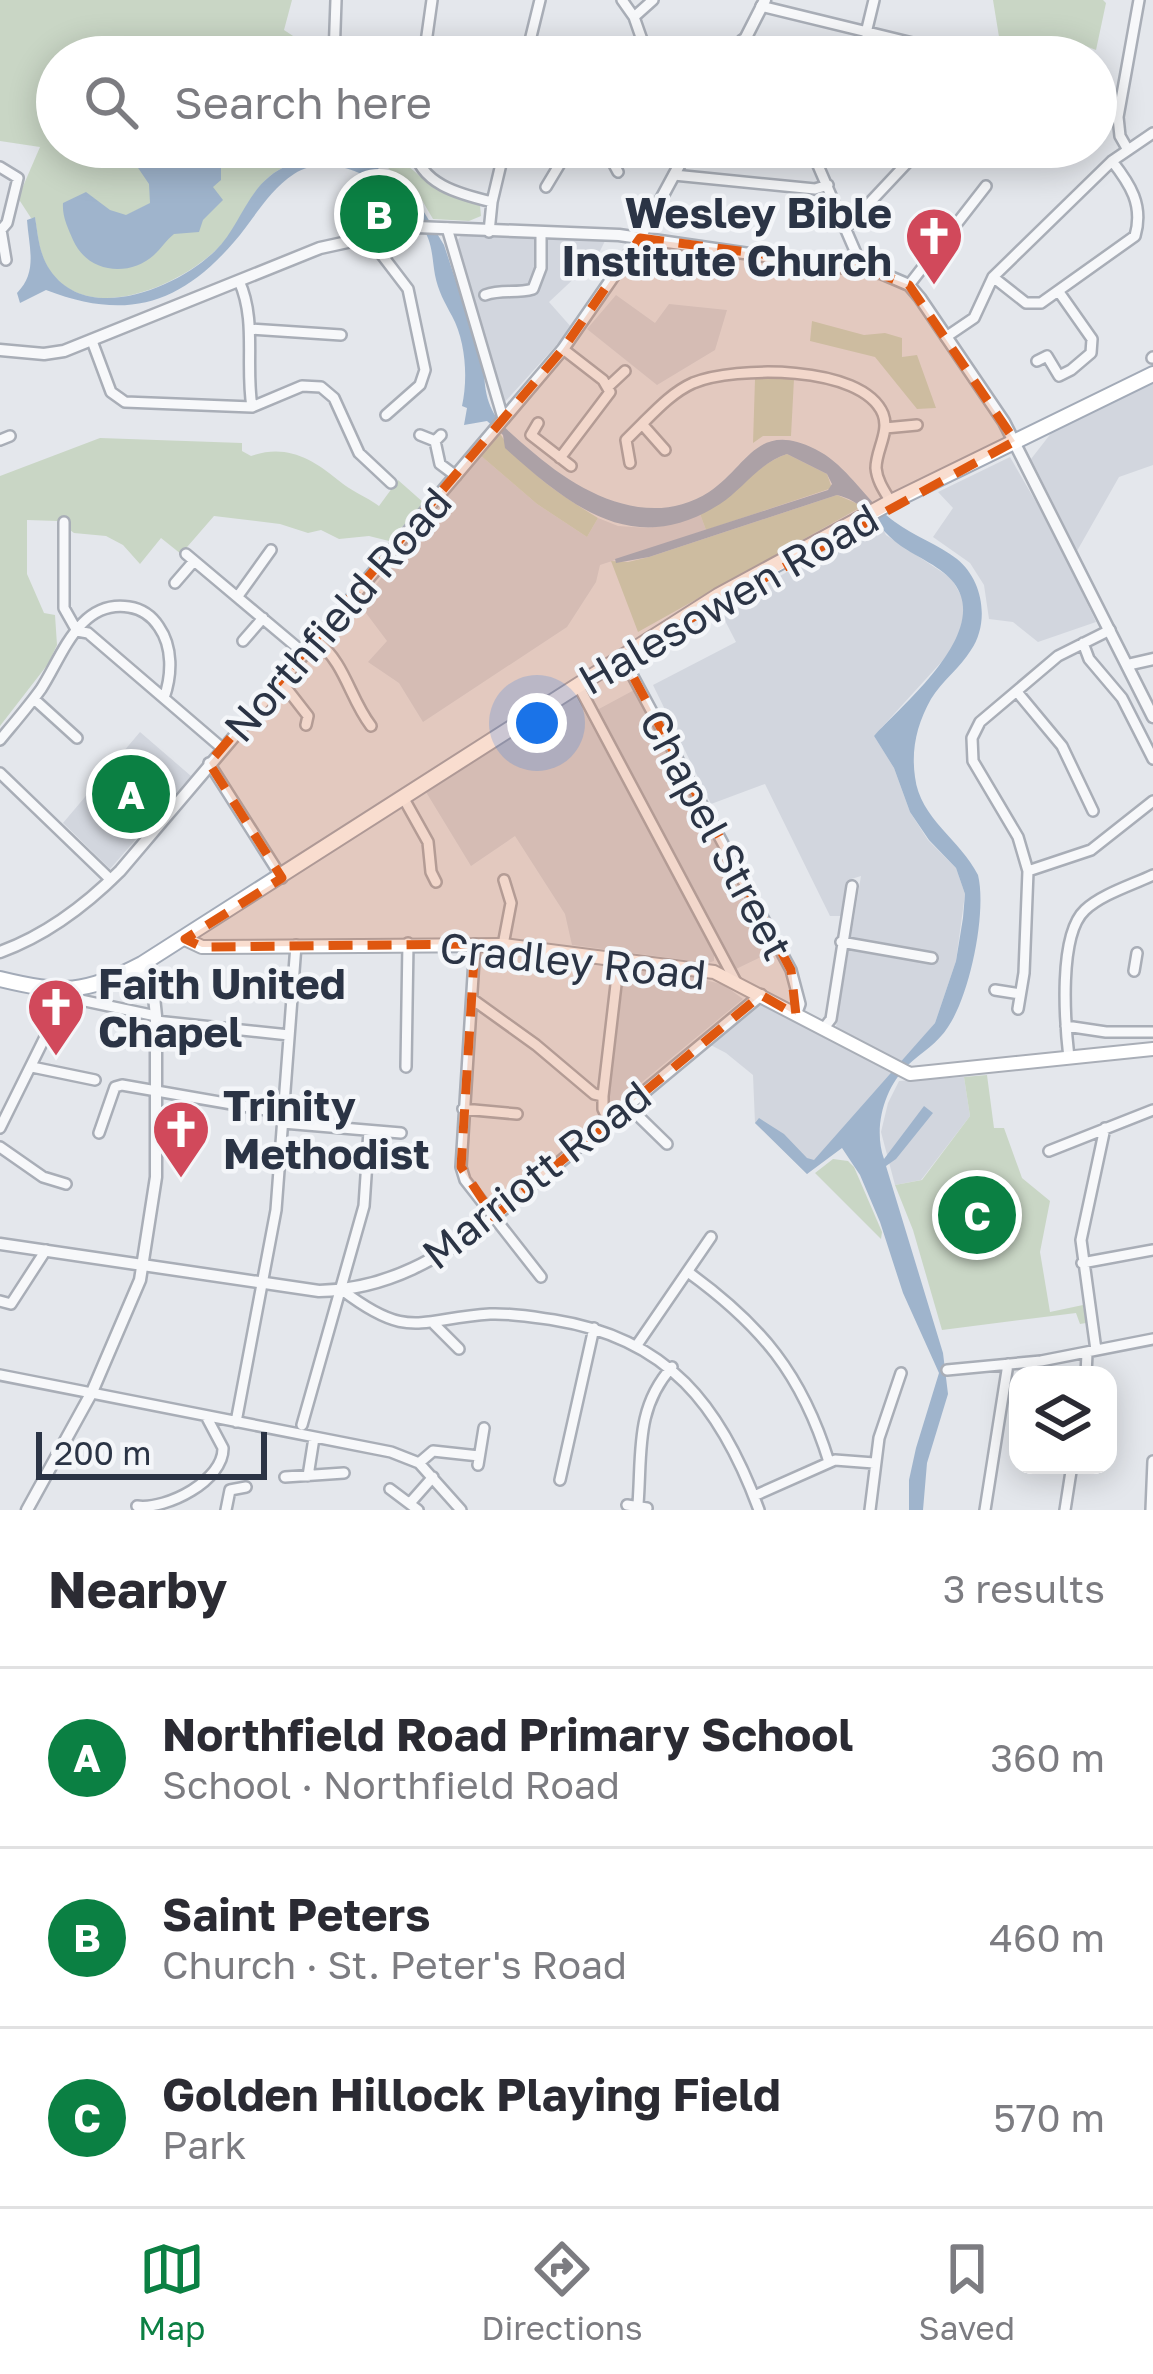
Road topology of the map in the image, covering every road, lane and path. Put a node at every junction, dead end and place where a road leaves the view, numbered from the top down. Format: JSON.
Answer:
{"nodes":[{"id":1,"x":336,"y":0,"type":"edge"},
{"id":2,"x":433,"y":0,"type":"edge"},
{"id":3,"x":540,"y":0,"type":"edge"},
{"id":4,"x":622,"y":0,"type":"edge"},
{"id":5,"x":652,"y":0,"type":"edge"},
{"id":6,"x":874,"y":0,"type":"edge"},
{"id":7,"x":1139,"y":0,"type":"edge"},
{"id":8,"x":763,"y":3,"type":"edge"},
{"id":9,"x":634,"y":17,"type":"junction"},
{"id":10,"x":866,"y":34,"type":"junction"},
{"id":11,"x":335,"y":36,"type":"edge"},
{"id":12,"x":427,"y":36,"type":"edge"},
{"id":13,"x":531,"y":36,"type":"edge"},
{"id":14,"x":641,"y":36,"type":"edge"},
{"id":15,"x":744,"y":36,"type":"edge"},
{"id":16,"x":875,"y":36,"type":"edge"},
{"id":17,"x":1153,"y":133,"type":"edge"},
{"id":18,"x":1128,"y":150,"type":"junction"},
{"id":19,"x":1117,"y":158,"type":"edge"},
{"id":20,"x":0,"y":167,"type":"edge"},
{"id":21,"x":420,"y":168,"type":"edge"},
{"id":22,"x":501,"y":168,"type":"edge"},
{"id":23,"x":557,"y":168,"type":"edge"},
{"id":24,"x":616,"y":168,"type":"edge"},
{"id":25,"x":678,"y":168,"type":"edge"},
{"id":26,"x":820,"y":168,"type":"edge"},
{"id":27,"x":902,"y":168,"type":"edge"},
{"id":28,"x":1105,"y":168,"type":"edge"},
{"id":29,"x":1117,"y":168,"type":"edge"},
{"id":30,"x":618,"y":172,"type":"dead end"},
{"id":31,"x":674,"y":175,"type":"junction"},
{"id":32,"x":828,"y":185,"type":"junction"},
{"id":33,"x":986,"y":186,"type":"dead end"},
{"id":34,"x":546,"y":187,"type":"dead end"},
{"id":35,"x":492,"y":202,"type":"junction"},
{"id":36,"x":443,"y":228,"type":"junction"},
{"id":37,"x":845,"y":229,"type":"junction"},
{"id":38,"x":0,"y":231,"type":"edge"},
{"id":39,"x":490,"y":232,"type":"junction"},
{"id":40,"x":378,"y":233,"type":"junction"},
{"id":41,"x":542,"y":234,"type":"junction"},
{"id":42,"x":640,"y":238,"type":"junction"},
{"id":43,"x":6,"y":260,"type":"dead end"},
{"id":44,"x":862,"y":267,"type":"junction"},
{"id":45,"x":993,"y":277,"type":"junction"},
{"id":46,"x":239,"y":280,"type":"junction"},
{"id":47,"x":909,"y":285,"type":"junction"},
{"id":48,"x":1058,"y":292,"type":"junction"},
{"id":49,"x":484,"y":295,"type":"dead end"},
{"id":50,"x":250,"y":329,"type":"junction"},
{"id":51,"x":341,"y":335,"type":"dead end"},
{"id":52,"x":946,"y":337,"type":"junction"},
{"id":53,"x":92,"y":341,"type":"junction"},
{"id":54,"x":0,"y":350,"type":"edge"},
{"id":55,"x":563,"y":350,"type":"junction"},
{"id":56,"x":1037,"y":361,"type":"dead end"},
{"id":57,"x":625,"y":371,"type":"dead end"},
{"id":58,"x":1153,"y":374,"type":"edge"},
{"id":59,"x":609,"y":386,"type":"junction"},
{"id":60,"x":387,"y":395,"type":"dead end"},
{"id":61,"x":252,"y":407,"type":"junction"},
{"id":62,"x":503,"y":418,"type":"junction"},
{"id":63,"x":538,"y":423,"type":"dead end"},
{"id":64,"x":642,"y":424,"type":"junction"},
{"id":65,"x":917,"y":425,"type":"dead end"},
{"id":66,"x":885,"y":428,"type":"junction"},
{"id":67,"x":420,"y":435,"type":"dead end"},
{"id":68,"x":1015,"y":441,"type":"junction"},
{"id":69,"x":665,"y":449,"type":"dead end"},
{"id":70,"x":560,"y":458,"type":"junction"},
{"id":71,"x":630,"y":463,"type":"dead end"},
{"id":72,"x":571,"y":466,"type":"dead end"},
{"id":73,"x":456,"y":476,"type":"junction"},
{"id":74,"x":391,"y":483,"type":"dead end"},
{"id":75,"x":888,"y":504,"type":"junction"},
{"id":76,"x":64,"y":522,"type":"dead end"},
{"id":77,"x":271,"y":550,"type":"dead end"},
{"id":78,"x":175,"y":583,"type":"dead end"},
{"id":79,"x":238,"y":596,"type":"junction"},
{"id":80,"x":263,"y":618,"type":"junction"},
{"id":81,"x":77,"y":631,"type":"junction"},
{"id":82,"x":1109,"y":631,"type":"junction"},
{"id":83,"x":316,"y":640,"type":"junction"},
{"id":84,"x":243,"y":641,"type":"dead end"},
{"id":85,"x":1082,"y":643,"type":"junction"},
{"id":86,"x":305,"y":654,"type":"junction"},
{"id":87,"x":622,"y":656,"type":"junction"},
{"id":88,"x":1153,"y":659,"type":"edge"},
{"id":89,"x":1127,"y":665,"type":"junction"},
{"id":90,"x":280,"y":680,"type":"junction"},
{"id":91,"x":578,"y":685,"type":"junction"},
{"id":92,"x":1018,"y":693,"type":"junction"},
{"id":93,"x":164,"y":698,"type":"junction"},
{"id":94,"x":34,"y":699,"type":"junction"},
{"id":95,"x":1153,"y":717,"type":"edge"},
{"id":96,"x":306,"y":725,"type":"dead end"},
{"id":97,"x":371,"y":726,"type":"dead end"},
{"id":98,"x":76,"y":738,"type":"dead end"},
{"id":99,"x":0,"y":740,"type":"edge"},
{"id":100,"x":223,"y":748,"type":"junction"},
{"id":101,"x":1153,"y":759,"type":"edge"},
{"id":102,"x":209,"y":763,"type":"junction"},
{"id":103,"x":0,"y":773,"type":"edge"},
{"id":104,"x":404,"y":799,"type":"junction"},
{"id":105,"x":1153,"y":800,"type":"edge"},
{"id":106,"x":1093,"y":811,"type":"dead end"},
{"id":107,"x":1028,"y":871,"type":"junction"},
{"id":108,"x":1153,"y":875,"type":"edge"},
{"id":109,"x":282,"y":878,"type":"junction"},
{"id":110,"x":111,"y":880,"type":"junction"},
{"id":111,"x":504,"y":880,"type":"dead end"},
{"id":112,"x":436,"y":882,"type":"dead end"},
{"id":113,"x":852,"y":886,"type":"dead end"},
{"id":114,"x":185,"y":939,"type":"junction"},
{"id":115,"x":841,"y":942,"type":"junction"},
{"id":116,"x":408,"y":943,"type":"junction"},
{"id":117,"x":475,"y":944,"type":"junction"},
{"id":118,"x":296,"y":945,"type":"junction"},
{"id":119,"x":503,"y":945,"type":"junction"},
{"id":120,"x":0,"y":952,"type":"edge"},
{"id":121,"x":932,"y":958,"type":"dead end"},
{"id":122,"x":619,"y":959,"type":"junction"},
{"id":123,"x":1136,"y":963,"type":"dead end"},
{"id":124,"x":1153,"y":963,"type":"edge"},
{"id":125,"x":142,"y":964,"type":"junction"},
{"id":126,"x":0,"y":979,"type":"edge"},
{"id":127,"x":736,"y":982,"type":"junction"},
{"id":128,"x":995,"y":990,"type":"dead end"},
{"id":129,"x":64,"y":992,"type":"junction"},
{"id":130,"x":1020,"y":994,"type":"junction"},
{"id":131,"x":760,"y":995,"type":"junction"},
{"id":132,"x":472,"y":999,"type":"junction"},
{"id":133,"x":1018,"y":1009,"type":"dead end"},
{"id":134,"x":796,"y":1015,"type":"junction"},
{"id":135,"x":156,"y":1018,"type":"junction"},
{"id":136,"x":1066,"y":1026,"type":"junction"},
{"id":137,"x":824,"y":1028,"type":"junction"},
{"id":138,"x":1153,"y":1032,"type":"edge"},
{"id":139,"x":289,"y":1035,"type":"junction"},
{"id":140,"x":1153,"y":1049,"type":"edge"},
{"id":141,"x":1070,"y":1058,"type":"junction"},
{"id":142,"x":32,"y":1067,"type":"junction"},
{"id":143,"x":406,"y":1067,"type":"dead end"},
{"id":144,"x":95,"y":1080,"type":"dead end"},
{"id":145,"x":156,"y":1092,"type":"junction"},
{"id":146,"x":603,"y":1096,"type":"junction"},
{"id":147,"x":628,"y":1106,"type":"junction"},
{"id":148,"x":463,"y":1109,"type":"junction"},
{"id":149,"x":1153,"y":1110,"type":"edge"},
{"id":150,"x":517,"y":1114,"type":"dead end"},
{"id":151,"x":283,"y":1118,"type":"junction"},
{"id":152,"x":609,"y":1121,"type":"junction"},
{"id":153,"x":0,"y":1128,"type":"edge"},
{"id":154,"x":1105,"y":1128,"type":"junction"},
{"id":155,"x":369,"y":1131,"type":"junction"},
{"id":156,"x":99,"y":1132,"type":"dead end"},
{"id":157,"x":401,"y":1133,"type":"dead end"},
{"id":158,"x":667,"y":1144,"type":"dead end"},
{"id":159,"x":0,"y":1147,"type":"edge"},
{"id":160,"x":1049,"y":1151,"type":"dead end"},
{"id":161,"x":66,"y":1184,"type":"dead end"},
{"id":162,"x":494,"y":1217,"type":"junction"},
{"id":163,"x":711,"y":1237,"type":"dead end"},
{"id":164,"x":0,"y":1244,"type":"edge"},
{"id":165,"x":46,"y":1250,"type":"junction"},
{"id":166,"x":1153,"y":1250,"type":"edge"},
{"id":167,"x":1082,"y":1263,"type":"junction"},
{"id":168,"x":143,"y":1266,"type":"junction"},
{"id":169,"x":688,"y":1272,"type":"junction"},
{"id":170,"x":541,"y":1277,"type":"dead end"},
{"id":171,"x":262,"y":1284,"type":"junction"},
{"id":172,"x":342,"y":1290,"type":"junction"},
{"id":173,"x":0,"y":1301,"type":"edge"},
{"id":174,"x":434,"y":1324,"type":"junction"},
{"id":175,"x":595,"y":1328,"type":"junction"},
{"id":176,"x":1153,"y":1339,"type":"edge"},
{"id":177,"x":637,"y":1345,"type":"junction"},
{"id":178,"x":459,"y":1348,"type":"dead end"},
{"id":179,"x":1091,"y":1352,"type":"junction"},
{"id":180,"x":1008,"y":1364,"type":"junction"},
{"id":181,"x":1088,"y":1366,"type":"edge"},
{"id":182,"x":672,"y":1367,"type":"junction"},
{"id":183,"x":947,"y":1370,"type":"dead end"},
{"id":184,"x":901,"y":1373,"type":"dead end"},
{"id":185,"x":0,"y":1375,"type":"edge"},
{"id":186,"x":882,"y":1381,"type":"dead end"},
{"id":187,"x":894,"y":1384,"type":"junction"},
{"id":188,"x":92,"y":1392,"type":"junction"},
{"id":189,"x":206,"y":1416,"type":"junction"},
{"id":190,"x":236,"y":1422,"type":"junction"},
{"id":191,"x":302,"y":1425,"type":"dead end"},
{"id":192,"x":484,"y":1428,"type":"dead end"},
{"id":193,"x":314,"y":1438,"type":"junction"},
{"id":194,"x":1153,"y":1461,"type":"edge"},
{"id":195,"x":829,"y":1462,"type":"junction"},
{"id":196,"x":419,"y":1463,"type":"junction"},
{"id":197,"x":874,"y":1463,"type":"junction"},
{"id":198,"x":549,"y":1464,"type":"dead end"},
{"id":199,"x":218,"y":1467,"type":"junction"},
{"id":200,"x":562,"y":1467,"type":"junction"},
{"id":201,"x":344,"y":1473,"type":"dead end"},
{"id":202,"x":1071,"y":1474,"type":"edge"},
{"id":203,"x":308,"y":1476,"type":"junction"},
{"id":204,"x":433,"y":1477,"type":"junction"},
{"id":205,"x":285,"y":1478,"type":"dead end"},
{"id":206,"x":560,"y":1480,"type":"dead end"},
{"id":207,"x":246,"y":1486,"type":"dead end"},
{"id":208,"x":390,"y":1489,"type":"dead end"},
{"id":209,"x":230,"y":1490,"type":"junction"},
{"id":210,"x":754,"y":1496,"type":"junction"},
{"id":211,"x":137,"y":1506,"type":"dead end"},
{"id":212,"x":414,"y":1506,"type":"edge"},
{"id":213,"x":637,"y":1506,"type":"edge"},
{"id":214,"x":27,"y":1510,"type":"edge"},
{"id":215,"x":226,"y":1510,"type":"edge"},
{"id":216,"x":461,"y":1510,"type":"edge"},
{"id":217,"x":759,"y":1510,"type":"edge"},
{"id":218,"x":870,"y":1510,"type":"edge"},
{"id":219,"x":985,"y":1510,"type":"edge"},
{"id":220,"x":1065,"y":1510,"type":"edge"},
{"id":221,"x":1151,"y":1510,"type":"edge"}],
"edges":[{"from":1,"to":11,"type":"street"},
{"from":2,"to":12,"type":"street"},
{"from":3,"to":13,"type":"street"},
{"from":4,"to":9,"type":"street"},
{"from":5,"to":9,"type":"street"},
{"from":6,"to":10,"type":"street"},
{"from":7,"to":18,"type":"street"},
{"from":8,"to":10,"type":"street"},
{"from":8,"to":15,"type":"street"},
{"from":9,"to":14,"type":"street"},
{"from":10,"to":16,"type":"street"},
{"from":17,"to":18,"type":"street"},
{"from":18,"to":19,"type":"street"},
{"from":20,"to":38,"type":"street"},
{"from":21,"to":35,"type":"street"},
{"from":22,"to":35,"type":"street"},
{"from":23,"to":34,"type":"street"},
{"from":24,"to":30,"type":"street"},
{"from":25,"to":31,"type":"street","name":"Northfield Road"},
{"from":26,"to":32,"type":"street"},
{"from":27,"to":37,"type":"street"},
{"from":28,"to":45,"type":"street"},
{"from":29,"to":48,"type":"street"},
{"from":31,"to":32,"type":"street"},
{"from":31,"to":42,"type":"street","name":"Northfield Road"},
{"from":32,"to":37,"type":"street"},
{"from":33,"to":47,"type":"street"},
{"from":35,"to":39,"type":"street"},
{"from":36,"to":39,"type":"street"},
{"from":36,"to":40,"type":"street"},
{"from":36,"to":62,"type":"street"},
{"from":37,"to":44,"type":"street"},
{"from":38,"to":43,"type":"street"},
{"from":39,"to":41,"type":"street"},
{"from":40,"to":46,"type":"street"},
{"from":40,"to":60,"type":"street"},
{"from":41,"to":42,"type":"street"},
{"from":41,"to":49,"type":"street"},
{"from":42,"to":44,"type":"street"},
{"from":42,"to":55,"type":"street","name":"Northfield Road"},
{"from":44,"to":47,"type":"street"},
{"from":45,"to":48,"type":"street"},
{"from":45,"to":52,"type":"street"},
{"from":46,"to":50,"type":"street"},
{"from":46,"to":53,"type":"street"},
{"from":47,"to":52,"type":"street"},
{"from":48,"to":56,"type":"street"},
{"from":50,"to":51,"type":"street"},
{"from":50,"to":61,"type":"street"},
{"from":52,"to":68,"type":"street"},
{"from":53,"to":54,"type":"street"},
{"from":53,"to":61,"type":"street"},
{"from":55,"to":59,"type":"street"},
{"from":55,"to":62,"type":"street","name":"Northfield Road"},
{"from":57,"to":59,"type":"street"},
{"from":58,"to":68,"type":"main road","name":"Halesowen Road"},
{"from":59,"to":70,"type":"street"},
{"from":61,"to":74,"type":"street"},
{"from":62,"to":73,"type":"street","name":"Northfield Road"},
{"from":63,"to":70,"type":"street"},
{"from":64,"to":66,"type":"street"},
{"from":64,"to":69,"type":"street"},
{"from":64,"to":71,"type":"street"},
{"from":65,"to":66,"type":"street"},
{"from":66,"to":75,"type":"street"},
{"from":67,"to":73,"type":"street"},
{"from":68,"to":75,"type":"main road","name":"Halesowen Road"},
{"from":68,"to":82,"type":"street"},
{"from":70,"to":72,"type":"street"},
{"from":73,"to":83,"type":"street","name":"Northfield Road"},
{"from":75,"to":87,"type":"main road","name":"Halesowen Road"},
{"from":76,"to":81,"type":"street"},
{"from":77,"to":79,"type":"street"},
{"from":78,"to":79,"type":"street"},
{"from":79,"to":80,"type":"street"},
{"from":80,"to":84,"type":"street"},
{"from":80,"to":86,"type":"street"},
{"from":81,"to":93,"type":"street"},
{"from":81,"to":93,"type":"street"},
{"from":81,"to":94,"type":"street"},
{"from":82,"to":85,"type":"street"},
{"from":82,"to":89,"type":"street"},
{"from":83,"to":86,"type":"street","name":"Northfield Road"},
{"from":83,"to":97,"type":"street"},
{"from":85,"to":92,"type":"street"},
{"from":85,"to":101,"type":"street"},
{"from":86,"to":90,"type":"street","name":"Northfield Road"},
{"from":87,"to":91,"type":"main road","name":"Halesowen Road"},
{"from":87,"to":134,"type":"street","name":"Chapel Street"},
{"from":88,"to":89,"type":"street"},
{"from":89,"to":95,"type":"street"},
{"from":90,"to":96,"type":"street"},
{"from":90,"to":100,"type":"street","name":"Northfield Road"},
{"from":91,"to":104,"type":"main road","name":"Halesowen Road"},
{"from":91,"to":127,"type":"street"},
{"from":92,"to":106,"type":"street"},
{"from":92,"to":107,"type":"street"},
{"from":93,"to":100,"type":"street"},
{"from":94,"to":98,"type":"street"},
{"from":94,"to":99,"type":"street"},
{"from":100,"to":102,"type":"street","name":"Northfield Road"},
{"from":102,"to":109,"type":"street"},
{"from":102,"to":110,"type":"street","name":"Northfield Road"},
{"from":103,"to":110,"type":"street"},
{"from":104,"to":109,"type":"main road","name":"Halesowen Road"},
{"from":104,"to":112,"type":"street"},
{"from":105,"to":107,"type":"street"},
{"from":107,"to":130,"type":"street"},
{"from":108,"to":136,"type":"street"},
{"from":109,"to":114,"type":"main road","name":"Halesowen Road"},
{"from":110,"to":120,"type":"street","name":"Northfield Road"},
{"from":111,"to":119,"type":"street"},
{"from":113,"to":115,"type":"street"},
{"from":114,"to":118,"type":"main road","name":"Cradley Road"},
{"from":114,"to":125,"type":"main road","name":"Halesowen Road"},
{"from":115,"to":121,"type":"street"},
{"from":115,"to":137,"type":"street"},
{"from":116,"to":117,"type":"main road","name":"Cradley Road"},
{"from":116,"to":118,"type":"main road","name":"Cradley Road"},
{"from":116,"to":143,"type":"street"},
{"from":117,"to":119,"type":"main road","name":"Cradley Road"},
{"from":117,"to":132,"type":"street"},
{"from":118,"to":139,"type":"street"},
{"from":119,"to":122,"type":"main road","name":"Cradley Road"},
{"from":122,"to":127,"type":"main road","name":"Cradley Road"},
{"from":122,"to":146,"type":"street"},
{"from":123,"to":124,"type":"street"},
{"from":125,"to":129,"type":"main road","name":"Halesowen Road"},
{"from":125,"to":135,"type":"street"},
{"from":126,"to":129,"type":"main road","name":"Halesowen Road"},
{"from":127,"to":131,"type":"main road","name":"Cradley Road"},
{"from":128,"to":130,"type":"street"},
{"from":129,"to":135,"type":"street"},
{"from":129,"to":142,"type":"street"},
{"from":130,"to":133,"type":"street"},
{"from":131,"to":134,"type":"main road","name":"Cradley Road"},
{"from":131,"to":147,"type":"street","name":"Marriott Road"},
{"from":132,"to":146,"type":"street"},
{"from":132,"to":148,"type":"street"},
{"from":134,"to":137,"type":"main road","name":"Cradley Road"},
{"from":135,"to":139,"type":"street"},
{"from":135,"to":145,"type":"street"},
{"from":136,"to":138,"type":"street"},
{"from":136,"to":141,"type":"street"},
{"from":137,"to":141,"type":"main road","name":"Cradley Road"},
{"from":139,"to":151,"type":"street"},
{"from":140,"to":141,"type":"main road","name":"Cradley Road"},
{"from":142,"to":144,"type":"street"},
{"from":142,"to":153,"type":"street"},
{"from":145,"to":151,"type":"street"},
{"from":145,"to":156,"type":"street"},
{"from":145,"to":168,"type":"street"},
{"from":146,"to":152,"type":"street"},
{"from":147,"to":152,"type":"street","name":"Marriott Road"},
{"from":147,"to":158,"type":"street"},
{"from":148,"to":150,"type":"street"},
{"from":148,"to":162,"type":"street"},
{"from":149,"to":154,"type":"street"},
{"from":151,"to":155,"type":"street"},
{"from":151,"to":171,"type":"street"},
{"from":152,"to":162,"type":"street","name":"Marriott Road"},
{"from":154,"to":160,"type":"street"},
{"from":154,"to":167,"type":"street"},
{"from":155,"to":157,"type":"street"},
{"from":155,"to":172,"type":"street"},
{"from":159,"to":161,"type":"street"},
{"from":162,"to":170,"type":"street"},
{"from":162,"to":172,"type":"street","name":"Marriott Road"},
{"from":163,"to":169,"type":"street"},
{"from":164,"to":165,"type":"street","name":"Marriott Road"},
{"from":165,"to":168,"type":"street","name":"Marriott Road"},
{"from":165,"to":173,"type":"street"},
{"from":166,"to":167,"type":"street"},
{"from":167,"to":179,"type":"street"},
{"from":168,"to":171,"type":"street","name":"Marriott Road"},
{"from":168,"to":188,"type":"street"},
{"from":169,"to":177,"type":"street"},
{"from":169,"to":195,"type":"street"},
{"from":171,"to":172,"type":"street","name":"Marriott Road"},
{"from":171,"to":190,"type":"street"},
{"from":172,"to":174,"type":"street"},
{"from":172,"to":191,"type":"street"},
{"from":174,"to":175,"type":"street"},
{"from":174,"to":178,"type":"street"},
{"from":175,"to":177,"type":"street"},
{"from":175,"to":200,"type":"street"},
{"from":176,"to":179,"type":"street"},
{"from":177,"to":182,"type":"street"},
{"from":179,"to":180,"type":"street"},
{"from":179,"to":181,"type":"street"},
{"from":180,"to":183,"type":"street"},
{"from":180,"to":219,"type":"street"},
{"from":182,"to":210,"type":"street"},
{"from":182,"to":213,"type":"street"},
{"from":184,"to":187,"type":"street"},
{"from":185,"to":188,"type":"street"},
{"from":186,"to":187,"type":"street"},
{"from":187,"to":197,"type":"street"},
{"from":188,"to":189,"type":"street"},
{"from":188,"to":214,"type":"street"},
{"from":189,"to":190,"type":"street"},
{"from":189,"to":199,"type":"street"},
{"from":190,"to":193,"type":"street"},
{"from":192,"to":196,"type":"street"},
{"from":193,"to":196,"type":"street"},
{"from":193,"to":203,"type":"street"},
{"from":194,"to":221,"type":"street"},
{"from":195,"to":197,"type":"street"},
{"from":195,"to":210,"type":"street"},
{"from":196,"to":204,"type":"street"},
{"from":197,"to":218,"type":"street"},
{"from":198,"to":200,"type":"street"},
{"from":199,"to":209,"type":"street"},
{"from":199,"to":211,"type":"street"},
{"from":200,"to":206,"type":"street"},
{"from":201,"to":203,"type":"street"},
{"from":202,"to":220,"type":"street"},
{"from":203,"to":205,"type":"street"},
{"from":204,"to":212,"type":"street"},
{"from":204,"to":216,"type":"street"},
{"from":207,"to":209,"type":"street"},
{"from":208,"to":212,"type":"street"},
{"from":209,"to":215,"type":"street"},
{"from":210,"to":217,"type":"street"}]}
